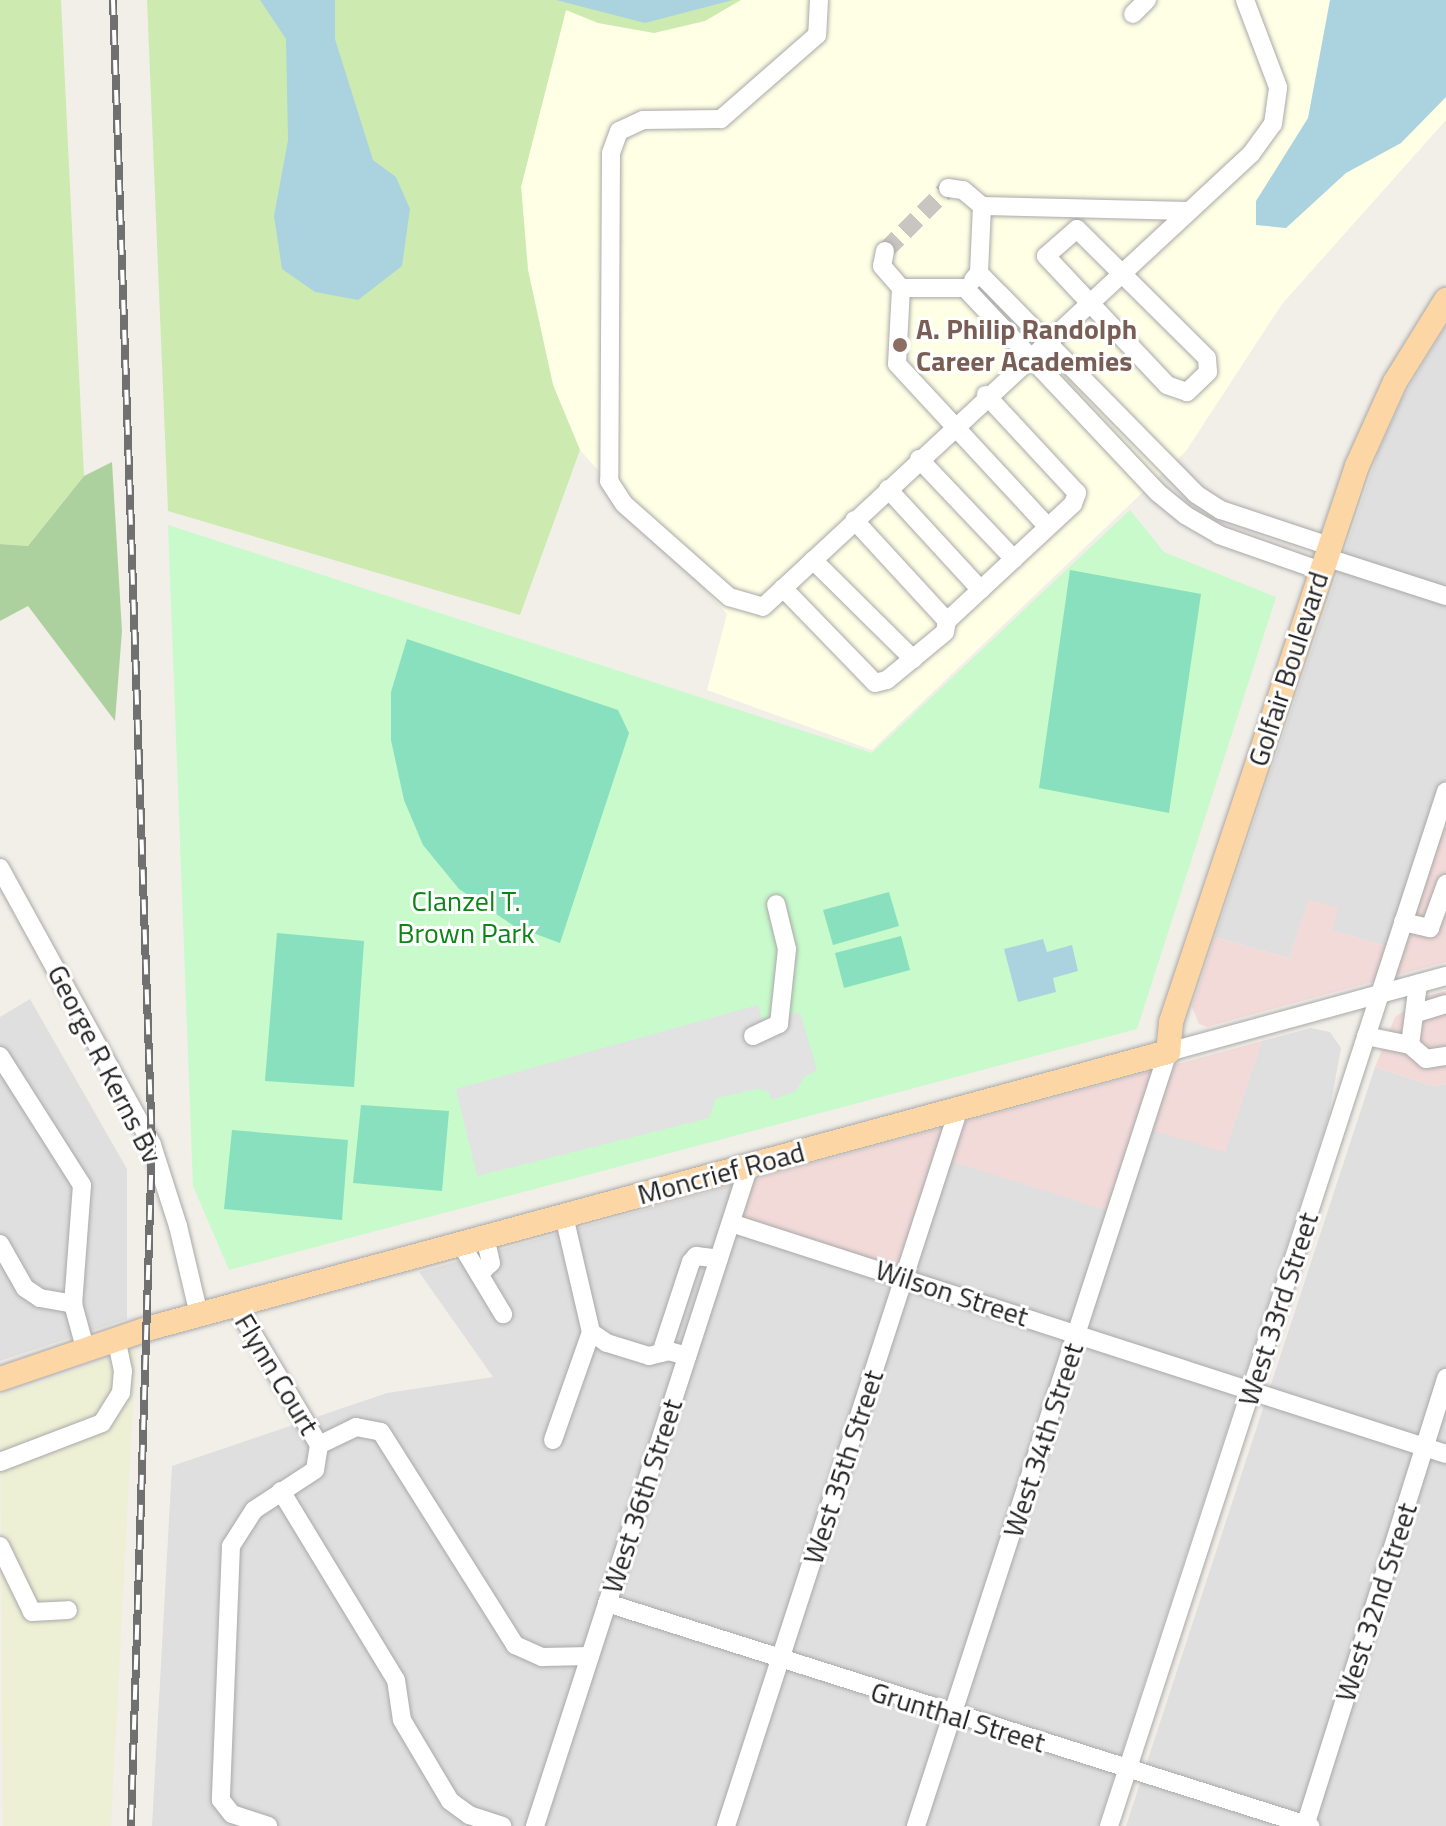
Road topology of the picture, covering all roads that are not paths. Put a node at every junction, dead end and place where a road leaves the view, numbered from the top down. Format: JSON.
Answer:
{"nodes":[{"id":1,"x":819,"y":0,"type":"edge"},
{"id":2,"x":1147,"y":0,"type":"edge"},
{"id":3,"x":1245,"y":0,"type":"edge"},
{"id":4,"x":1133,"y":14,"type":"dead end"},
{"id":5,"x":948,"y":188,"type":"dead end"},
{"id":6,"x":982,"y":206,"type":"junction"},
{"id":7,"x":1077,"y":209,"type":"junction"},
{"id":8,"x":1188,"y":211,"type":"junction"},
{"id":9,"x":1077,"y":229,"type":"junction"},
{"id":10,"x":885,"y":251,"type":"dead end"},
{"id":11,"x":979,"y":273,"type":"junction"},
{"id":12,"x":1120,"y":273,"type":"junction"},
{"id":13,"x":901,"y":288,"type":"junction"},
{"id":14,"x":965,"y":288,"type":"junction"},
{"id":15,"x":1446,"y":300,"type":"edge"},
{"id":16,"x":1086,"y":303,"type":"junction"},
{"id":17,"x":1047,"y":339,"type":"junction"},
{"id":18,"x":1029,"y":355,"type":"junction"},
{"id":19,"x":986,"y":395,"type":"junction"},
{"id":20,"x":955,"y":425,"type":"junction"},
{"id":21,"x":919,"y":459,"type":"junction"},
{"id":22,"x":888,"y":489,"type":"junction"},
{"id":23,"x":854,"y":520,"type":"junction"},
{"id":24,"x":1047,"y":526,"type":"junction"},
{"id":25,"x":1325,"y":558,"type":"junction"},
{"id":26,"x":1014,"y":559,"type":"junction"},
{"id":27,"x":813,"y":560,"type":"junction"},
{"id":28,"x":783,"y":588,"type":"junction"},
{"id":29,"x":981,"y":590,"type":"junction"},
{"id":30,"x":1446,"y":596,"type":"edge"},
{"id":31,"x":947,"y":621,"type":"junction"},
{"id":32,"x":913,"y":659,"type":"junction"},
{"id":33,"x":1446,"y":791,"type":"edge"},
{"id":34,"x":0,"y":868,"type":"edge"},
{"id":35,"x":1445,"y":880,"type":"edge"},
{"id":36,"x":776,"y":904,"type":"dead end"},
{"id":37,"x":1403,"y":922,"type":"junction"},
{"id":38,"x":1438,"y":927,"type":"edge"},
{"id":39,"x":1445,"y":981,"type":"edge"},
{"id":40,"x":1418,"y":984,"type":"junction"},
{"id":41,"x":1379,"y":995,"type":"junction"},
{"id":42,"x":1446,"y":1004,"type":"edge"},
{"id":43,"x":1417,"y":1013,"type":"junction"},
{"id":44,"x":753,"y":1036,"type":"dead end"},
{"id":45,"x":1366,"y":1036,"type":"junction"},
{"id":46,"x":1410,"y":1045,"type":"junction"},
{"id":47,"x":1168,"y":1052,"type":"junction"},
{"id":48,"x":0,"y":1056,"type":"edge"},
{"id":49,"x":1446,"y":1056,"type":"edge"},
{"id":50,"x":959,"y":1108,"type":"junction"},
{"id":51,"x":749,"y":1166,"type":"junction"},
{"id":52,"x":564,"y":1216,"type":"junction"},
{"id":53,"x":731,"y":1223,"type":"junction"},
{"id":54,"x":485,"y":1237,"type":"junction"},
{"id":55,"x":0,"y":1244,"type":"edge"},
{"id":56,"x":461,"y":1244,"type":"junction"},
{"id":57,"x":719,"y":1259,"type":"junction"},
{"id":58,"x":479,"y":1274,"type":"junction"},
{"id":59,"x":905,"y":1277,"type":"junction"},
{"id":60,"x":73,"y":1304,"type":"junction"},
{"id":61,"x":235,"y":1304,"type":"junction"},
{"id":62,"x":503,"y":1314,"type":"dead end"},
{"id":63,"x":199,"y":1315,"type":"junction"},
{"id":64,"x":591,"y":1332,"type":"junction"},
{"id":65,"x":1078,"y":1334,"type":"junction"},
{"id":66,"x":116,"y":1338,"type":"junction"},
{"id":67,"x":85,"y":1348,"type":"junction"},
{"id":68,"x":661,"y":1353,"type":"junction"},
{"id":69,"x":687,"y":1356,"type":"junction"},
{"id":70,"x":1446,"y":1378,"type":"edge"},
{"id":71,"x":0,"y":1379,"type":"edge"},
{"id":72,"x":1253,"y":1389,"type":"junction"},
{"id":73,"x":553,"y":1440,"type":"dead end"},
{"id":74,"x":319,"y":1445,"type":"junction"},
{"id":75,"x":1425,"y":1447,"type":"junction"},
{"id":76,"x":1446,"y":1454,"type":"edge"},
{"id":77,"x":0,"y":1462,"type":"edge"},
{"id":78,"x":281,"y":1491,"type":"junction"},
{"id":79,"x":0,"y":1546,"type":"edge"},
{"id":80,"x":607,"y":1603,"type":"junction"},
{"id":81,"x":68,"y":1610,"type":"dead end"},
{"id":82,"x":590,"y":1656,"type":"junction"},
{"id":83,"x":780,"y":1660,"type":"junction"},
{"id":84,"x":953,"y":1716,"type":"junction"},
{"id":85,"x":1127,"y":1769,"type":"junction"},
{"id":86,"x":1307,"y":1825,"type":"edge"},
{"id":87,"x":268,"y":1826,"type":"edge"},
{"id":88,"x":502,"y":1826,"type":"edge"},
{"id":89,"x":535,"y":1826,"type":"edge"},
{"id":90,"x":726,"y":1826,"type":"edge"},
{"id":91,"x":916,"y":1826,"type":"edge"},
{"id":92,"x":1109,"y":1826,"type":"edge"}],
"edges":[{"from":1,"to":28,"type":"street"},
{"from":2,"to":4,"type":"street"},
{"from":3,"to":8,"type":"street"},
{"from":5,"to":6,"type":"street"},
{"from":6,"to":7,"type":"street"},
{"from":6,"to":11,"type":"street"},
{"from":7,"to":8,"type":"street"},
{"from":7,"to":9,"type":"street"},
{"from":8,"to":12,"type":"street"},
{"from":9,"to":12,"type":"street"},
{"from":9,"to":16,"type":"street"},
{"from":10,"to":13,"type":"street"},
{"from":11,"to":14,"type":"street"},
{"from":11,"to":17,"type":"street"},
{"from":12,"to":16,"type":"street"},
{"from":12,"to":16,"type":"street"},
{"from":13,"to":14,"type":"street"},
{"from":13,"to":20,"type":"street"},
{"from":14,"to":18,"type":"street"},
{"from":15,"to":25,"type":"main road","name":"Golfair Boulevard"},
{"from":16,"to":17,"type":"street"},
{"from":17,"to":18,"type":"street"},
{"from":17,"to":25,"type":"street"},
{"from":18,"to":19,"type":"street"},
{"from":18,"to":25,"type":"street"},
{"from":19,"to":20,"type":"street"},
{"from":19,"to":24,"type":"street"},
{"from":20,"to":21,"type":"street"},
{"from":20,"to":24,"type":"street"},
{"from":21,"to":22,"type":"street"},
{"from":21,"to":26,"type":"street"},
{"from":22,"to":23,"type":"street"},
{"from":22,"to":29,"type":"street"},
{"from":23,"to":27,"type":"street"},
{"from":23,"to":31,"type":"street"},
{"from":24,"to":26,"type":"street"},
{"from":25,"to":30,"type":"street"},
{"from":25,"to":47,"type":"main road","name":"Golfair Boulevard"},
{"from":26,"to":29,"type":"street"},
{"from":27,"to":28,"type":"street"},
{"from":27,"to":32,"type":"street"},
{"from":28,"to":32,"type":"street"},
{"from":29,"to":31,"type":"street"},
{"from":31,"to":32,"type":"street"},
{"from":33,"to":37,"type":"street","name":"West 33rd Street"},
{"from":34,"to":63,"type":"street","name":"George R Kerns Bv"},
{"from":35,"to":38,"type":"street"},
{"from":36,"to":44,"type":"street"},
{"from":37,"to":38,"type":"street"},
{"from":37,"to":41,"type":"street","name":"West 33rd Street"},
{"from":39,"to":40,"type":"street","name":"Moncrief Road"},
{"from":40,"to":41,"type":"street","name":"Moncrief Road"},
{"from":40,"to":43,"type":"street"},
{"from":41,"to":45,"type":"street","name":"West 33rd Street"},
{"from":41,"to":47,"type":"street","name":"Moncrief Road"},
{"from":42,"to":43,"type":"street"},
{"from":43,"to":46,"type":"street"},
{"from":45,"to":46,"type":"street"},
{"from":45,"to":72,"type":"street","name":"West 33rd Street"},
{"from":46,"to":49,"type":"street"},
{"from":47,"to":50,"type":"main road","name":"Moncrief Road"},
{"from":47,"to":65,"type":"street","name":"West 34th Street"},
{"from":48,"to":60,"type":"street"},
{"from":50,"to":51,"type":"main road","name":"Moncrief Road"},
{"from":50,"to":59,"type":"street","name":"West 35th Street"},
{"from":51,"to":52,"type":"main road","name":"Moncrief Road"},
{"from":51,"to":53,"type":"street","name":"West 36th Street"},
{"from":52,"to":54,"type":"main road","name":"Moncrief Road"},
{"from":52,"to":64,"type":"street"},
{"from":53,"to":57,"type":"street","name":"West 36th Street"},
{"from":53,"to":59,"type":"street","name":"Wilson Street"},
{"from":54,"to":56,"type":"main road","name":"Moncrief Road"},
{"from":54,"to":58,"type":"street"},
{"from":55,"to":60,"type":"street"},
{"from":56,"to":58,"type":"street"},
{"from":56,"to":61,"type":"main road","name":"Moncrief Road"},
{"from":57,"to":68,"type":"street"},
{"from":57,"to":69,"type":"street","name":"West 36th Street"},
{"from":58,"to":62,"type":"street"},
{"from":59,"to":65,"type":"street","name":"Wilson Street"},
{"from":59,"to":83,"type":"street","name":"West 35th Street"},
{"from":60,"to":67,"type":"street"},
{"from":61,"to":63,"type":"main road","name":"Moncrief Road"},
{"from":61,"to":74,"type":"street","name":"Flynn Court"},
{"from":63,"to":66,"type":"main road","name":"Moncrief Road"},
{"from":64,"to":68,"type":"street"},
{"from":64,"to":73,"type":"street"},
{"from":65,"to":72,"type":"street","name":"Wilson Street"},
{"from":65,"to":84,"type":"street","name":"West 34th Street"},
{"from":66,"to":67,"type":"main road","name":"Moncrief Road"},
{"from":66,"to":77,"type":"street"},
{"from":67,"to":71,"type":"main road","name":"Moncrief Road"},
{"from":68,"to":69,"type":"street"},
{"from":69,"to":80,"type":"street","name":"West 36th Street"},
{"from":70,"to":75,"type":"street","name":"West 32nd Street"},
{"from":72,"to":75,"type":"street","name":"Wilson Street"},
{"from":72,"to":85,"type":"street","name":"West 33rd Street"},
{"from":74,"to":78,"type":"street"},
{"from":74,"to":82,"type":"street"},
{"from":75,"to":76,"type":"street","name":"Wilson Street"},
{"from":75,"to":86,"type":"street","name":"West 32nd Street"},
{"from":78,"to":87,"type":"street"},
{"from":78,"to":88,"type":"street"},
{"from":79,"to":81,"type":"street"},
{"from":80,"to":82,"type":"street","name":"West 36th Street"},
{"from":80,"to":83,"type":"street","name":"Grunthal Street"},
{"from":82,"to":89,"type":"street","name":"West 36th Street"},
{"from":83,"to":84,"type":"street","name":"Grunthal Street"},
{"from":83,"to":90,"type":"street","name":"West 35th Street"},
{"from":84,"to":85,"type":"street","name":"Grunthal Street"},
{"from":84,"to":91,"type":"street","name":"West 34th Street"},
{"from":85,"to":86,"type":"street","name":"Grunthal Street"},
{"from":85,"to":92,"type":"street","name":"West 33rd Street"}]}
